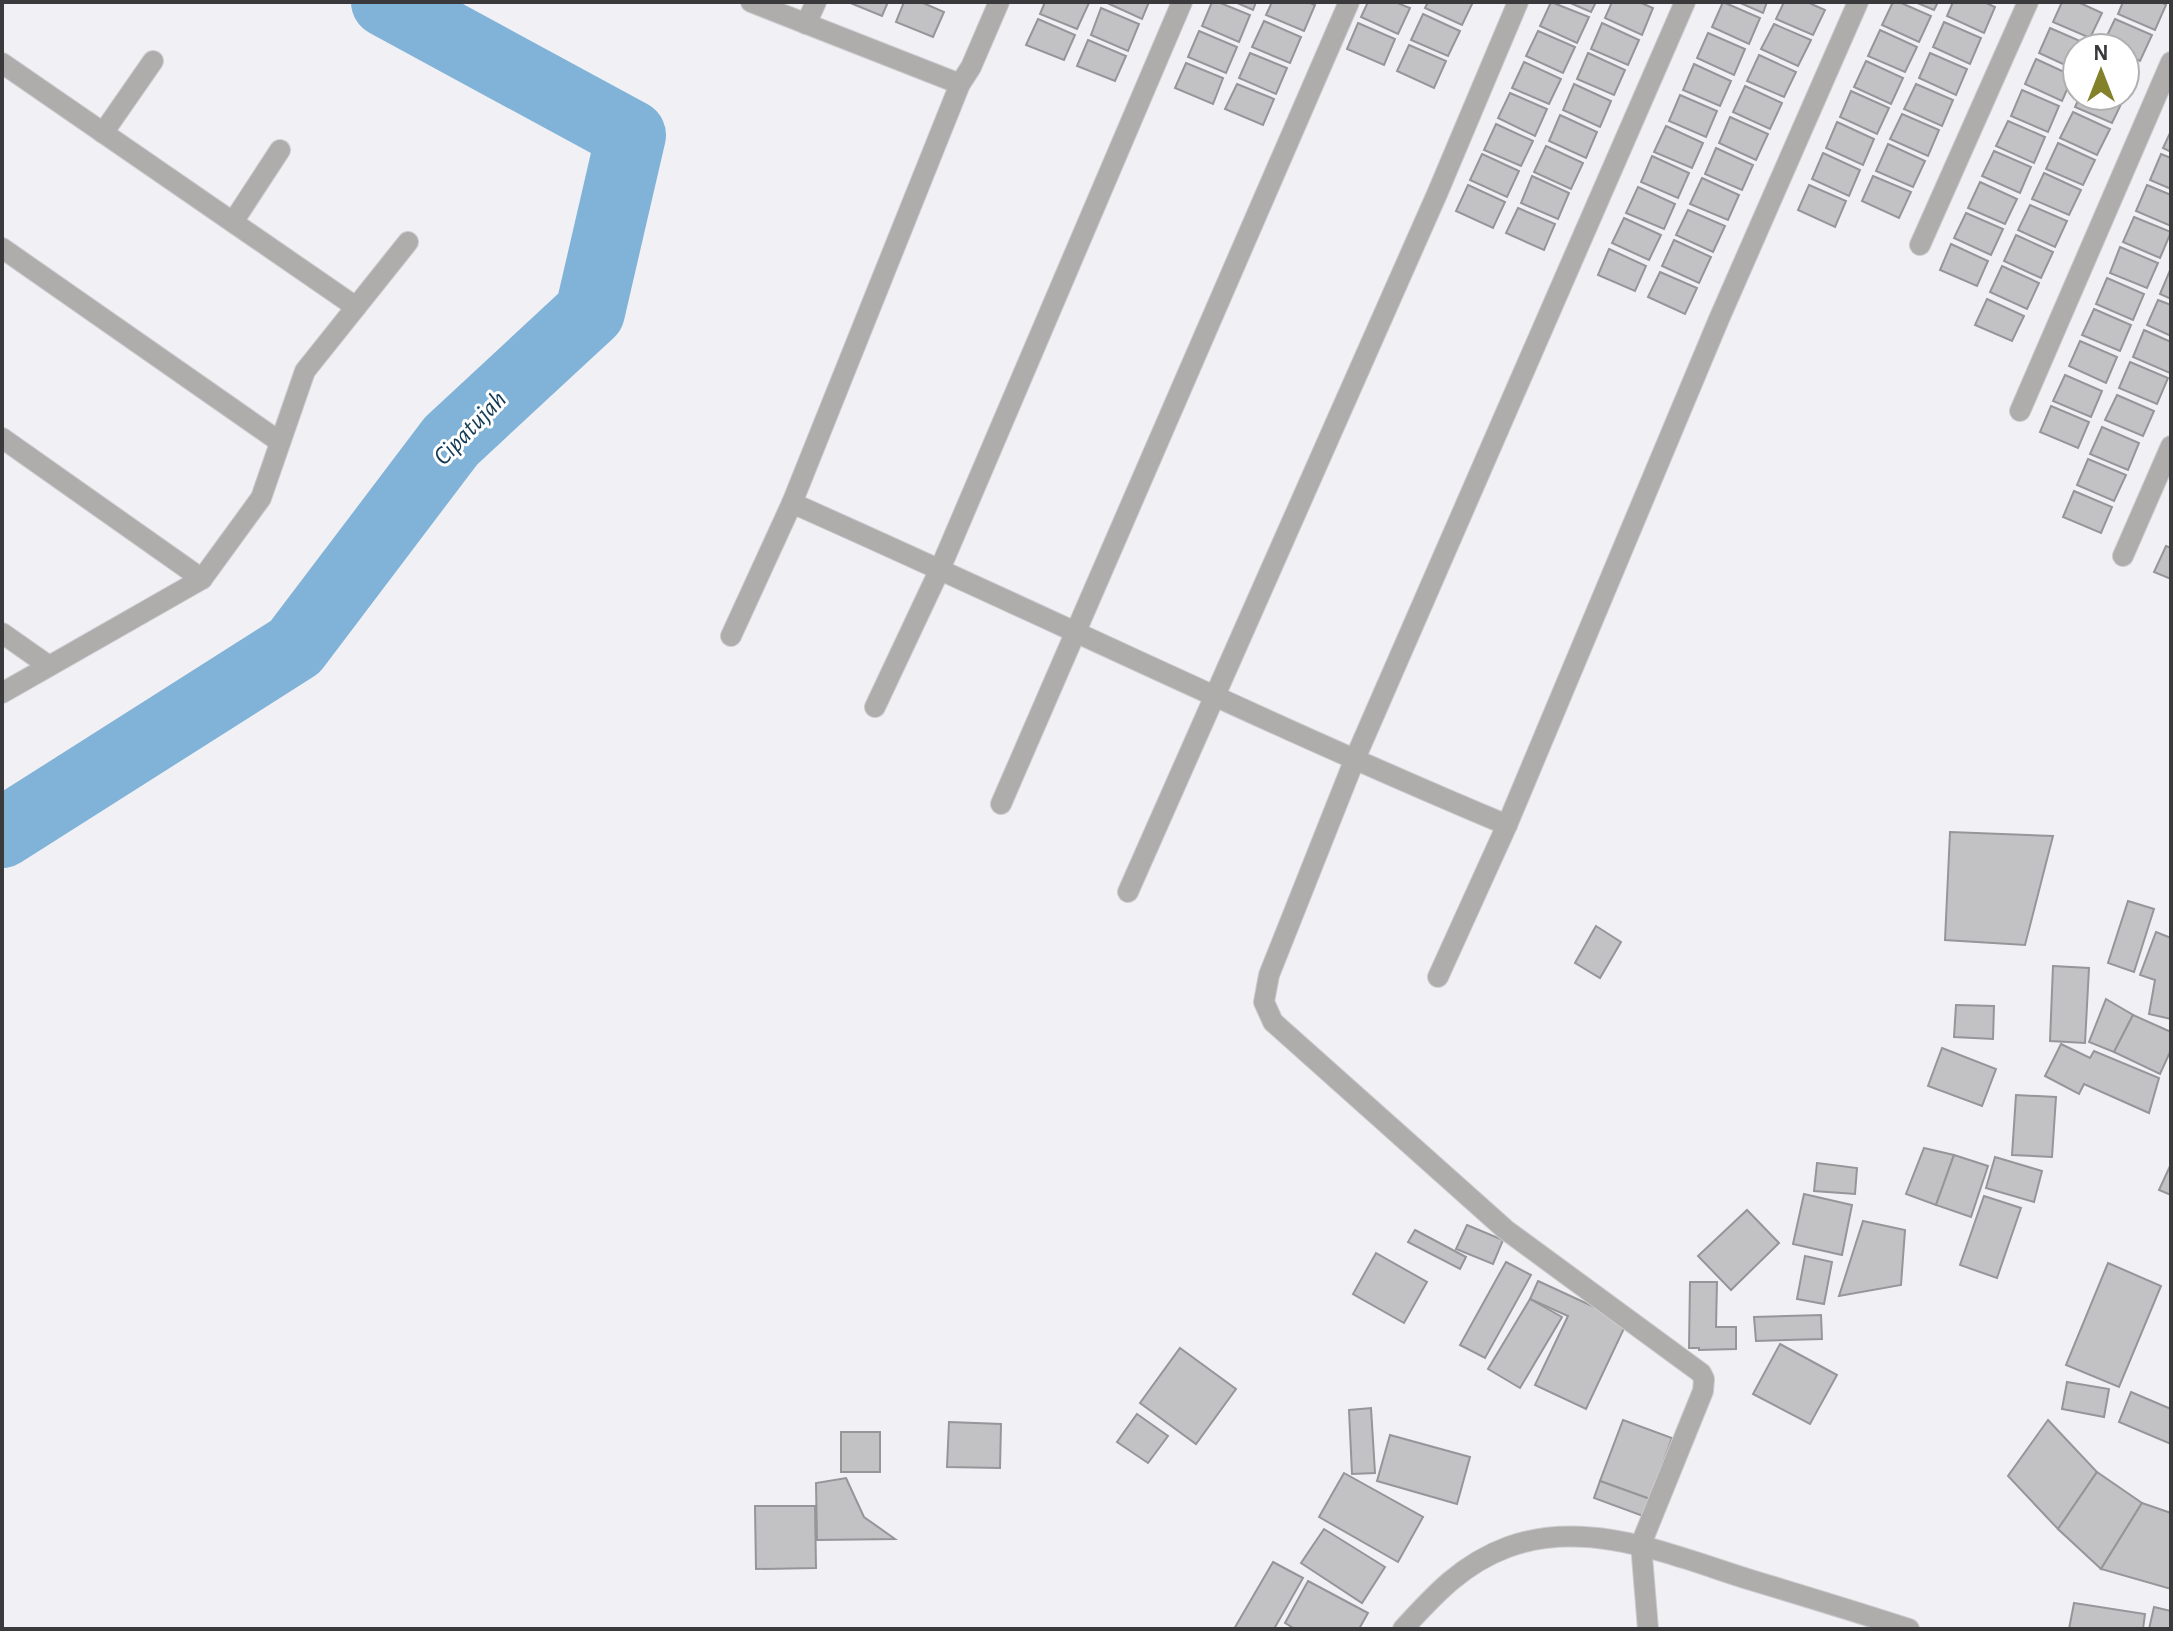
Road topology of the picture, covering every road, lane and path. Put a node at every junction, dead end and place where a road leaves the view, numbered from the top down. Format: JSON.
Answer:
{"nodes":[{"id":1,"x":751,"y":2,"type":"edge"},
{"id":2,"x":816,"y":2,"type":"edge"},
{"id":3,"x":999,"y":2,"type":"edge"},
{"id":4,"x":1182,"y":2,"type":"edge"},
{"id":5,"x":1349,"y":2,"type":"edge"},
{"id":6,"x":1518,"y":2,"type":"edge"},
{"id":7,"x":1685,"y":2,"type":"edge"},
{"id":8,"x":1858,"y":2,"type":"edge"},
{"id":9,"x":2028,"y":2,"type":"edge"},
{"id":10,"x":806,"y":24,"type":"junction"},
{"id":11,"x":153,"y":61,"type":"dead end"},
{"id":12,"x":2171,"y":62,"type":"edge"},
{"id":13,"x":2,"y":63,"type":"edge"},
{"id":14,"x":960,"y":84,"type":"junction"},
{"id":15,"x":103,"y":133,"type":"junction"},
{"id":16,"x":280,"y":150,"type":"dead end"},
{"id":17,"x":233,"y":222,"type":"junction"},
{"id":18,"x":408,"y":242,"type":"dead end"},
{"id":19,"x":1920,"y":245,"type":"dead end"},
{"id":20,"x":2,"y":248,"type":"edge"},
{"id":21,"x":356,"y":307,"type":"junction"},
{"id":22,"x":2020,"y":411,"type":"dead end"},
{"id":23,"x":2,"y":438,"type":"edge"},
{"id":24,"x":280,"y":442,"type":"junction"},
{"id":25,"x":2171,"y":446,"type":"edge"},
{"id":26,"x":792,"y":503,"type":"junction"},
{"id":27,"x":2123,"y":556,"type":"dead end"},
{"id":28,"x":940,"y":569,"type":"junction"},
{"id":29,"x":202,"y":579,"type":"junction"},
{"id":30,"x":1077,"y":632,"type":"junction"},
{"id":31,"x":2,"y":633,"type":"edge"},
{"id":32,"x":731,"y":636,"type":"dead end"},
{"id":33,"x":49,"y":666,"type":"junction"},
{"id":34,"x":2,"y":693,"type":"edge"},
{"id":35,"x":1213,"y":696,"type":"junction"},
{"id":36,"x":875,"y":707,"type":"dead end"},
{"id":37,"x":1354,"y":761,"type":"junction"},
{"id":38,"x":1001,"y":804,"type":"dead end"},
{"id":39,"x":1507,"y":825,"type":"junction"},
{"id":40,"x":1128,"y":892,"type":"dead end"},
{"id":41,"x":1438,"y":977,"type":"dead end"},
{"id":42,"x":1641,"y":1544,"type":"junction"},
{"id":43,"x":1403,"y":1629,"type":"edge"},
{"id":44,"x":1648,"y":1629,"type":"edge"},
{"id":45,"x":1909,"y":1629,"type":"edge"}],
"edges":[{"from":1,"to":10,"type":"street"},
{"from":2,"to":10,"type":"street"},
{"from":3,"to":14,"type":"street"},
{"from":4,"to":28,"type":"street"},
{"from":5,"to":30,"type":"street"},
{"from":6,"to":35,"type":"street"},
{"from":7,"to":37,"type":"street"},
{"from":8,"to":39,"type":"street"},
{"from":9,"to":19,"type":"street"},
{"from":10,"to":14,"type":"street"},
{"from":11,"to":15,"type":"street"},
{"from":12,"to":22,"type":"street"},
{"from":13,"to":15,"type":"street"},
{"from":14,"to":26,"type":"street"},
{"from":15,"to":17,"type":"street"},
{"from":16,"to":17,"type":"street"},
{"from":17,"to":21,"type":"street"},
{"from":18,"to":21,"type":"street"},
{"from":20,"to":24,"type":"street"},
{"from":21,"to":24,"type":"street"},
{"from":23,"to":29,"type":"street"},
{"from":24,"to":29,"type":"street"},
{"from":25,"to":27,"type":"street"},
{"from":26,"to":28,"type":"street"},
{"from":26,"to":32,"type":"street"},
{"from":28,"to":30,"type":"street"},
{"from":28,"to":36,"type":"street"},
{"from":29,"to":33,"type":"street"},
{"from":30,"to":35,"type":"street"},
{"from":30,"to":38,"type":"street"},
{"from":31,"to":33,"type":"street"},
{"from":33,"to":34,"type":"street"},
{"from":35,"to":37,"type":"street"},
{"from":35,"to":40,"type":"street"},
{"from":37,"to":39,"type":"street"},
{"from":37,"to":42,"type":"street"},
{"from":39,"to":41,"type":"street"},
{"from":42,"to":43,"type":"street"},
{"from":42,"to":44,"type":"street"},
{"from":42,"to":45,"type":"street"}]}
